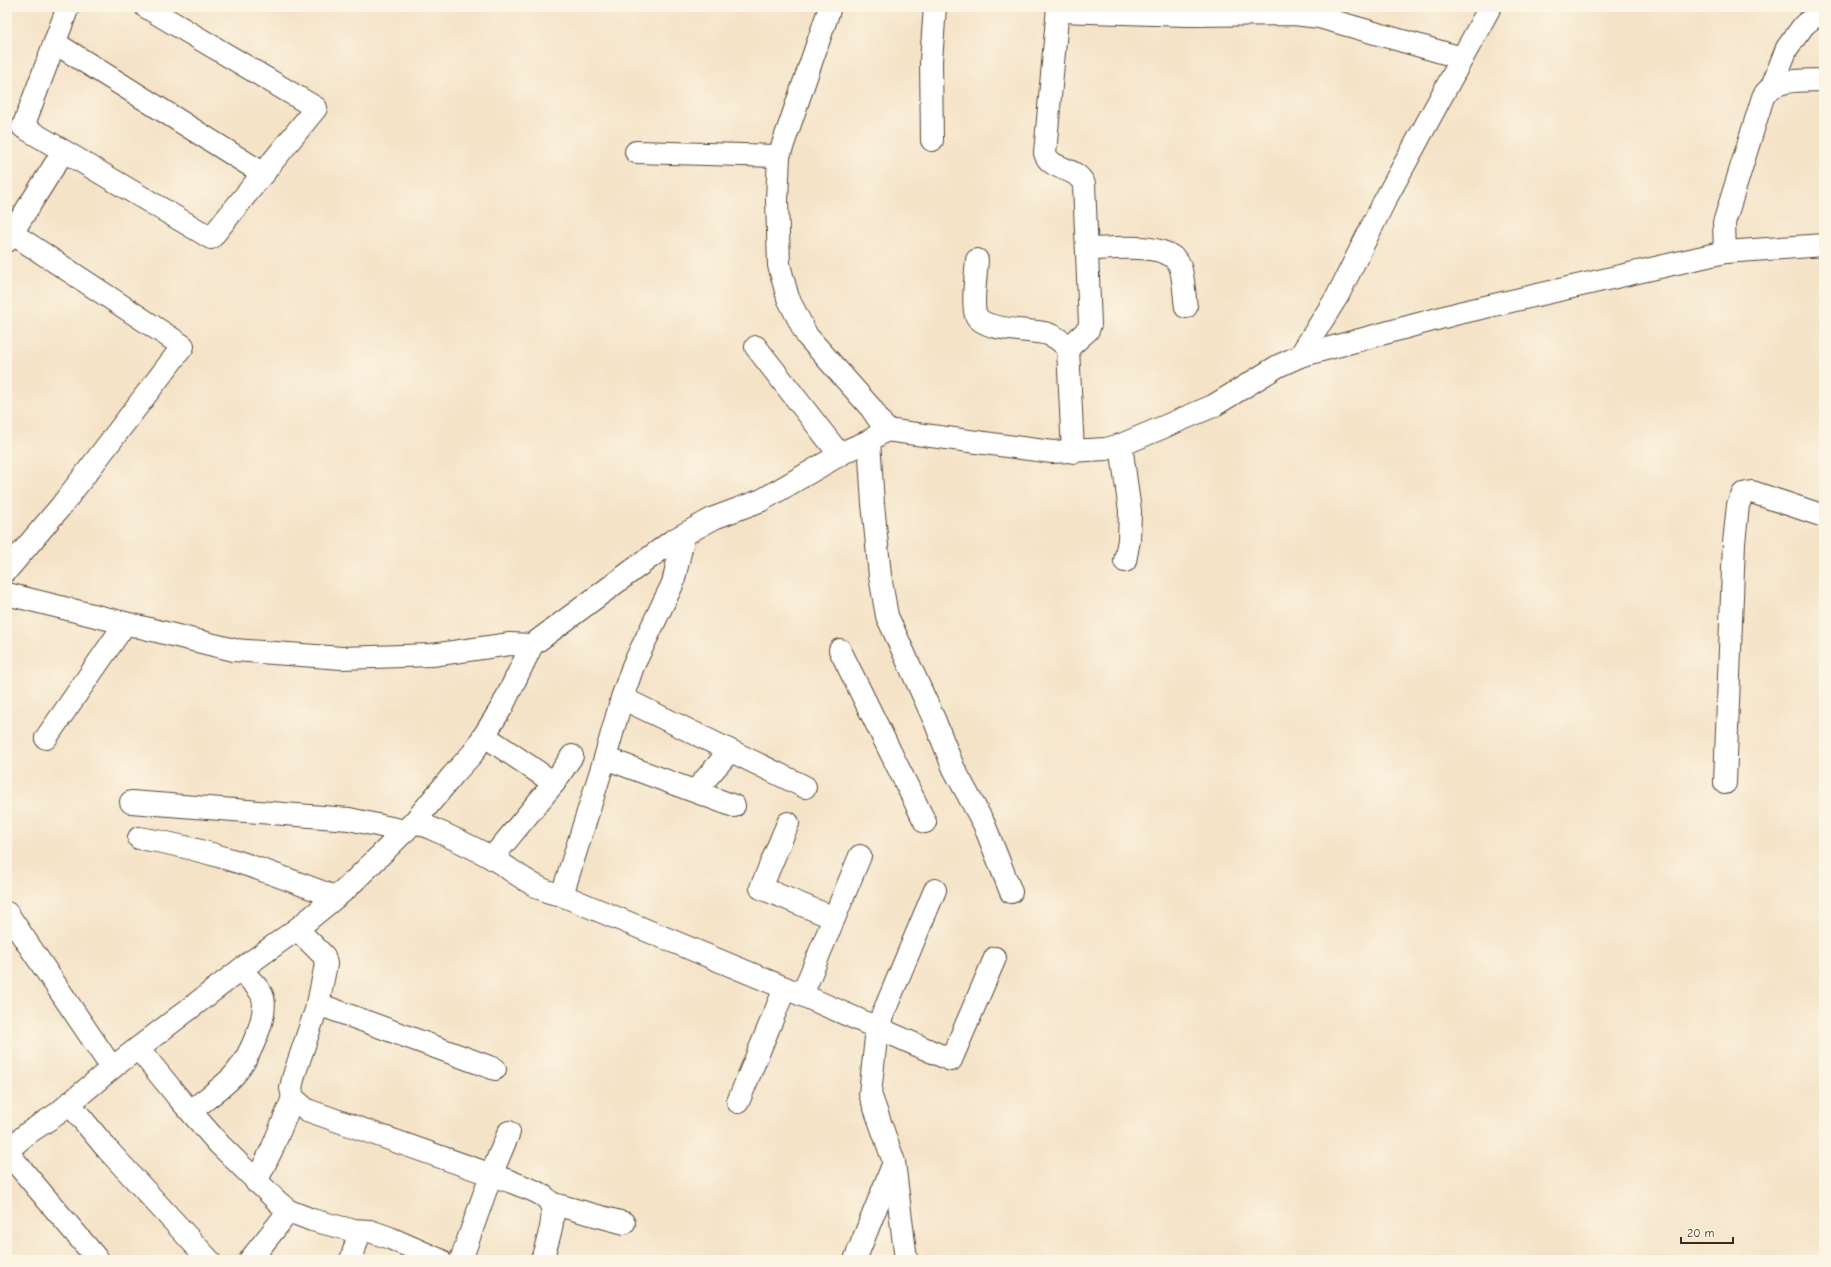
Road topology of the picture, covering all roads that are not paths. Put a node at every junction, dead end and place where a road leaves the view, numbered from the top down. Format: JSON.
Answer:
{"nodes":[{"id":1,"x":68,"y":7,"type":"edge"},
{"id":2,"x":146,"y":7,"type":"edge"},
{"id":3,"x":830,"y":7,"type":"edge"},
{"id":4,"x":935,"y":7,"type":"edge"},
{"id":5,"x":1490,"y":7,"type":"edge"},
{"id":6,"x":1058,"y":9,"type":"edge"},
{"id":7,"x":1824,"y":10,"type":"edge"},
{"id":8,"x":54,"y":43,"type":"junction"},
{"id":9,"x":1462,"y":58,"type":"junction"},
{"id":10,"x":1824,"y":80,"type":"edge"},
{"id":11,"x":1772,"y":86,"type":"junction"},
{"id":12,"x":932,"y":140,"type":"dead end"},
{"id":13,"x":636,"y":152,"type":"dead end"},
{"id":14,"x":61,"y":155,"type":"dead end"},
{"id":15,"x":779,"y":156,"type":"junction"},
{"id":16,"x":264,"y":174,"type":"junction"},
{"id":17,"x":9,"y":235,"type":"edge"},
{"id":18,"x":1824,"y":245,"type":"edge"},
{"id":19,"x":1088,"y":249,"type":"junction"},
{"id":20,"x":1725,"y":252,"type":"junction"},
{"id":21,"x":977,"y":260,"type":"dead end"},
{"id":22,"x":1186,"y":307,"type":"dead end"},
{"id":23,"x":756,"y":347,"type":"dead end"},
{"id":24,"x":1068,"y":348,"type":"junction"},
{"id":25,"x":1300,"y":356,"type":"junction"},
{"id":26,"x":878,"y":436,"type":"junction"},
{"id":27,"x":1121,"y":445,"type":"junction"},
{"id":28,"x":1073,"y":452,"type":"junction"},
{"id":29,"x":840,"y":455,"type":"junction"},
{"id":30,"x":1824,"y":516,"type":"edge"},
{"id":31,"x":684,"y":535,"type":"junction"},
{"id":32,"x":1125,"y":561,"type":"dead end"},
{"id":33,"x":7,"y":570,"type":"edge"},
{"id":34,"x":7,"y":594,"type":"edge"},
{"id":35,"x":125,"y":624,"type":"junction"},
{"id":36,"x":532,"y":645,"type":"junction"},
{"id":37,"x":840,"y":650,"type":"dead end"},
{"id":38,"x":622,"y":698,"type":"junction"},
{"id":39,"x":486,"y":736,"type":"junction"},
{"id":40,"x":46,"y":738,"type":"dead end"},
{"id":41,"x":730,"y":751,"type":"junction"},
{"id":42,"x":572,"y":756,"type":"dead end"},
{"id":43,"x":606,"y":758,"type":"junction"},
{"id":44,"x":554,"y":783,"type":"junction"},
{"id":45,"x":1725,"y":783,"type":"dead end"},
{"id":46,"x":805,"y":787,"type":"dead end"},
{"id":47,"x":695,"y":791,"type":"junction"},
{"id":48,"x":131,"y":802,"type":"dead end"},
{"id":49,"x":734,"y":806,"type":"dead end"},
{"id":50,"x":925,"y":822,"type":"dead end"},
{"id":51,"x":788,"y":823,"type":"dead end"},
{"id":52,"x":410,"y":826,"type":"junction"},
{"id":53,"x":139,"y":838,"type":"dead end"},
{"id":54,"x":860,"y":856,"type":"dead end"},
{"id":55,"x":492,"y":858,"type":"junction"},
{"id":56,"x":935,"y":890,"type":"dead end"},
{"id":57,"x":1011,"y":892,"type":"dead end"},
{"id":58,"x":559,"y":894,"type":"junction"},
{"id":59,"x":335,"y":897,"type":"junction"},
{"id":60,"x":7,"y":913,"type":"edge"},
{"id":61,"x":834,"y":918,"type":"junction"},
{"id":62,"x":297,"y":929,"type":"junction"},
{"id":63,"x":995,"y":958,"type":"dead end"},
{"id":64,"x":240,"y":970,"type":"junction"},
{"id":65,"x":793,"y":991,"type":"junction"},
{"id":66,"x":318,"y":1004,"type":"junction"},
{"id":67,"x":877,"y":1028,"type":"junction"},
{"id":68,"x":138,"y":1048,"type":"junction"},
{"id":69,"x":112,"y":1068,"type":"junction"},
{"id":70,"x":495,"y":1069,"type":"dead end"},
{"id":71,"x":293,"y":1098,"type":"junction"},
{"id":72,"x":738,"y":1102,"type":"dead end"},
{"id":73,"x":69,"y":1104,"type":"junction"},
{"id":74,"x":191,"y":1111,"type":"junction"},
{"id":75,"x":509,"y":1132,"type":"dead end"},
{"id":76,"x":7,"y":1152,"type":"edge"},
{"id":77,"x":894,"y":1162,"type":"junction"},
{"id":78,"x":491,"y":1175,"type":"junction"},
{"id":79,"x":256,"y":1182,"type":"junction"},
{"id":80,"x":550,"y":1203,"type":"junction"},
{"id":81,"x":289,"y":1211,"type":"junction"},
{"id":82,"x":624,"y":1223,"type":"dead end"},
{"id":83,"x":360,"y":1231,"type":"junction"},
{"id":84,"x":98,"y":1260,"type":"edge"},
{"id":85,"x":209,"y":1260,"type":"edge"},
{"id":86,"x":250,"y":1260,"type":"edge"},
{"id":87,"x":351,"y":1260,"type":"edge"},
{"id":88,"x":440,"y":1260,"type":"edge"},
{"id":89,"x":461,"y":1260,"type":"edge"},
{"id":90,"x":542,"y":1260,"type":"edge"},
{"id":91,"x":855,"y":1260,"type":"edge"},
{"id":92,"x":906,"y":1260,"type":"edge"}],
"edges":[{"from":1,"to":8,"type":"street"},
{"from":2,"to":16,"type":"street"},
{"from":3,"to":15,"type":"street"},
{"from":4,"to":12,"type":"street"},
{"from":5,"to":9,"type":"street"},
{"from":6,"to":9,"type":"street"},
{"from":6,"to":19,"type":"street"},
{"from":7,"to":11,"type":"street"},
{"from":8,"to":16,"type":"street"},
{"from":8,"to":16,"type":"street"},
{"from":9,"to":25,"type":"street"},
{"from":10,"to":11,"type":"street"},
{"from":11,"to":20,"type":"street"},
{"from":13,"to":15,"type":"street"},
{"from":14,"to":17,"type":"street"},
{"from":15,"to":26,"type":"street"},
{"from":17,"to":33,"type":"street"},
{"from":18,"to":20,"type":"street"},
{"from":19,"to":22,"type":"street"},
{"from":19,"to":24,"type":"street"},
{"from":20,"to":25,"type":"street"},
{"from":21,"to":24,"type":"street"},
{"from":23,"to":29,"type":"street"},
{"from":24,"to":28,"type":"street"},
{"from":25,"to":27,"type":"street"},
{"from":26,"to":28,"type":"street"},
{"from":26,"to":29,"type":"street"},
{"from":26,"to":57,"type":"street"},
{"from":27,"to":28,"type":"street"},
{"from":27,"to":32,"type":"street"},
{"from":29,"to":31,"type":"street"},
{"from":30,"to":45,"type":"street"},
{"from":31,"to":36,"type":"street"},
{"from":31,"to":38,"type":"street"},
{"from":34,"to":35,"type":"street"},
{"from":35,"to":36,"type":"street"},
{"from":35,"to":40,"type":"street"},
{"from":36,"to":39,"type":"street"},
{"from":37,"to":50,"type":"street"},
{"from":38,"to":41,"type":"street"},
{"from":38,"to":43,"type":"street"},
{"from":39,"to":44,"type":"street"},
{"from":39,"to":52,"type":"street"},
{"from":41,"to":46,"type":"street"},
{"from":41,"to":47,"type":"street"},
{"from":42,"to":44,"type":"street"},
{"from":43,"to":47,"type":"street"},
{"from":43,"to":58,"type":"street"},
{"from":44,"to":55,"type":"street"},
{"from":47,"to":49,"type":"street"},
{"from":48,"to":52,"type":"street"},
{"from":51,"to":61,"type":"street"},
{"from":52,"to":55,"type":"street"},
{"from":52,"to":59,"type":"street"},
{"from":53,"to":59,"type":"street"},
{"from":54,"to":61,"type":"street"},
{"from":55,"to":58,"type":"street"},
{"from":56,"to":67,"type":"street"},
{"from":58,"to":65,"type":"street"},
{"from":59,"to":62,"type":"street"},
{"from":60,"to":69,"type":"street"},
{"from":61,"to":65,"type":"street"},
{"from":62,"to":64,"type":"street"},
{"from":62,"to":66,"type":"street"},
{"from":63,"to":67,"type":"street"},
{"from":64,"to":68,"type":"street"},
{"from":64,"to":74,"type":"street"},
{"from":65,"to":67,"type":"street"},
{"from":65,"to":72,"type":"street"},
{"from":66,"to":70,"type":"street"},
{"from":66,"to":71,"type":"street"},
{"from":67,"to":77,"type":"street"},
{"from":68,"to":69,"type":"street"},
{"from":68,"to":74,"type":"street"},
{"from":69,"to":73,"type":"street"},
{"from":71,"to":78,"type":"street"},
{"from":71,"to":79,"type":"street"},
{"from":73,"to":76,"type":"street"},
{"from":73,"to":85,"type":"street"},
{"from":74,"to":79,"type":"street"},
{"from":75,"to":78,"type":"street"},
{"from":76,"to":84,"type":"street"},
{"from":77,"to":91,"type":"street"},
{"from":77,"to":92,"type":"street"},
{"from":78,"to":80,"type":"street"},
{"from":78,"to":89,"type":"street"},
{"from":79,"to":81,"type":"street"},
{"from":80,"to":82,"type":"street"},
{"from":80,"to":90,"type":"street"},
{"from":81,"to":83,"type":"street"},
{"from":81,"to":86,"type":"street"},
{"from":83,"to":87,"type":"street"},
{"from":83,"to":88,"type":"street"}]}
